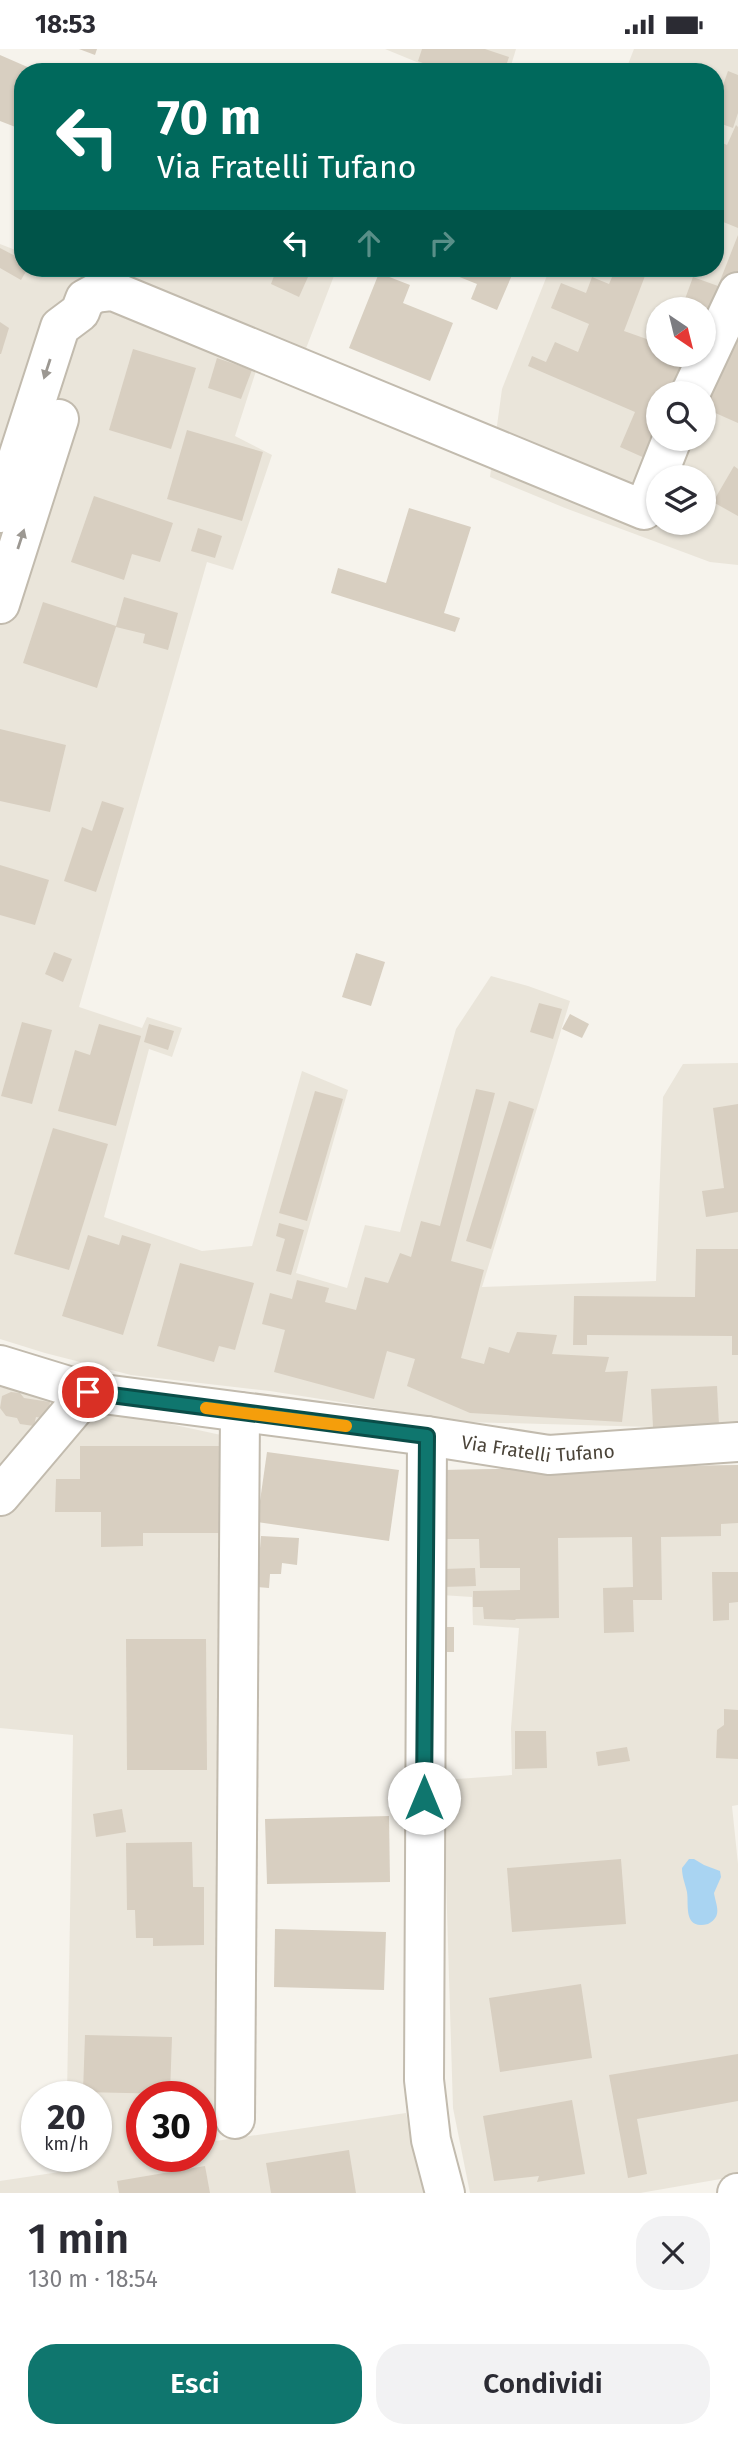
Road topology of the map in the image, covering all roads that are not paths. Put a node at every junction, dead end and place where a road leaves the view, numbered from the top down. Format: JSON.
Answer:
{"nodes":[{"id":1,"x":738,"y":292,"type":"edge"},
{"id":2,"x":80,"y":312,"type":"junction"},
{"id":3,"x":696,"y":381,"type":"edge"},
{"id":4,"x":666,"y":451,"type":"edge"},
{"id":5,"x":0,"y":513,"type":"edge"},
{"id":6,"x":0,"y":604,"type":"edge"},
{"id":7,"x":0,"y":1365,"type":"edge"},
{"id":8,"x":88,"y":1392,"type":"junction"},
{"id":9,"x":240,"y":1412,"type":"junction"},
{"id":10,"x":427,"y":1436,"type":"junction"},
{"id":11,"x":738,"y":1442,"type":"edge"},
{"id":12,"x":0,"y":1496,"type":"edge"},
{"id":13,"x":235,"y":2119,"type":"dead end"},
{"id":14,"x":445,"y":2193,"type":"edge"}],
"edges":[{"from":1,"to":3,"type":"street"},
{"from":2,"to":4,"type":"street"},
{"from":2,"to":5,"type":"street","one_way":true},
{"from":6,"to":2,"type":"street","one_way":true},
{"from":7,"to":8,"type":"street","name":"Via Fratelli Tufano"},
{"from":8,"to":9,"type":"street","name":"Via Fratelli Tufano"},
{"from":8,"to":12,"type":"street"},
{"from":9,"to":10,"type":"street","name":"Via Fratelli Tufano"},
{"from":9,"to":13,"type":"street"},
{"from":10,"to":11,"type":"street","name":"Via Fratelli Tufano"},
{"from":10,"to":14,"type":"street"}]}
